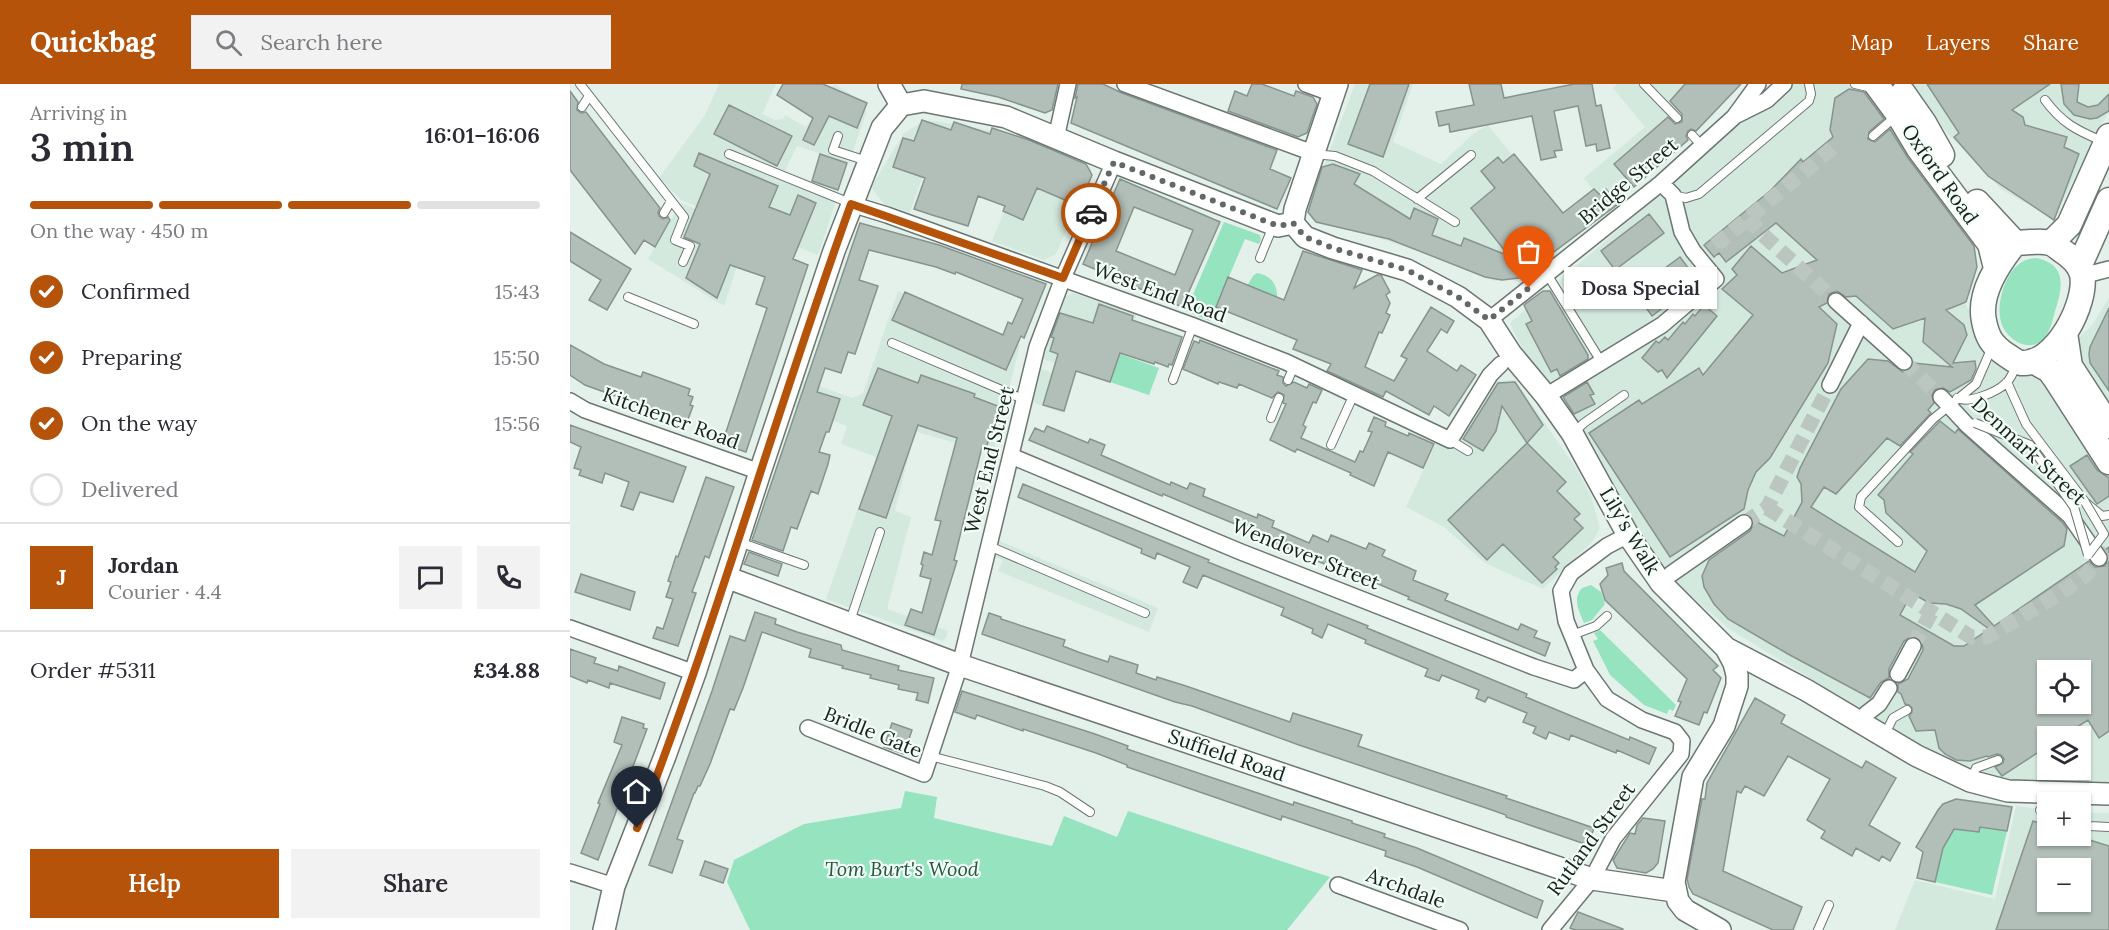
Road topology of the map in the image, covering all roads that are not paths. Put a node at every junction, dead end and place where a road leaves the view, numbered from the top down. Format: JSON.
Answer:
{"nodes":[{"id":1,"x":580,"y":84,"type":"edge"},
{"id":2,"x":889,"y":84,"type":"edge"},
{"id":3,"x":1068,"y":84,"type":"edge"},
{"id":4,"x":1125,"y":84,"type":"edge"},
{"id":5,"x":1306,"y":84,"type":"edge"},
{"id":6,"x":1644,"y":84,"type":"edge"},
{"id":7,"x":1758,"y":84,"type":"edge"},
{"id":8,"x":1784,"y":84,"type":"edge"},
{"id":9,"x":1820,"y":84,"type":"edge"},
{"id":10,"x":1855,"y":84,"type":"edge"},
{"id":11,"x":1810,"y":86,"type":"edge"},
{"id":12,"x":1884,"y":86,"type":"edge"},
{"id":13,"x":1340,"y":87,"type":"edge"},
{"id":14,"x":589,"y":96,"type":"junction"},
{"id":15,"x":2044,"y":100,"type":"dead end"},
{"id":16,"x":901,"y":105,"type":"junction"},
{"id":17,"x":582,"y":107,"type":"dead end"},
{"id":18,"x":1898,"y":114,"type":"junction"},
{"id":19,"x":1734,"y":117,"type":"junction"},
{"id":20,"x":1677,"y":118,"type":"dead end"},
{"id":21,"x":838,"y":136,"type":"dead end"},
{"id":22,"x":1874,"y":136,"type":"dead end"},
{"id":23,"x":1056,"y":138,"type":"junction"},
{"id":24,"x":2107,"y":140,"type":"edge"},
{"id":25,"x":729,"y":154,"type":"dead end"},
{"id":26,"x":1318,"y":154,"type":"junction"},
{"id":27,"x":1471,"y":154,"type":"dead end"},
{"id":28,"x":869,"y":162,"type":"junction"},
{"id":29,"x":1114,"y":162,"type":"junction"},
{"id":30,"x":1661,"y":183,"type":"junction"},
{"id":31,"x":1673,"y":195,"type":"junction"},
{"id":32,"x":1417,"y":199,"type":"junction"},
{"id":33,"x":2109,"y":200,"type":"edge"},
{"id":34,"x":671,"y":201,"type":"junction"},
{"id":35,"x":851,"y":204,"type":"junction"},
{"id":36,"x":664,"y":213,"type":"dead end"},
{"id":37,"x":1287,"y":219,"type":"junction"},
{"id":38,"x":1455,"y":222,"type":"dead end"},
{"id":39,"x":2015,"y":243,"type":"junction"},
{"id":40,"x":2051,"y":243,"type":"junction"},
{"id":41,"x":1260,"y":258,"type":"dead end"},
{"id":42,"x":683,"y":262,"type":"dead end"},
{"id":43,"x":1996,"y":268,"type":"junction"},
{"id":44,"x":2109,"y":269,"type":"edge"},
{"id":45,"x":2081,"y":271,"type":"junction"},
{"id":46,"x":1547,"y":274,"type":"junction"},
{"id":47,"x":1063,"y":278,"type":"junction"},
{"id":48,"x":628,"y":297,"type":"dead end"},
{"id":49,"x":1836,"y":300,"type":"tunnel mouth"},
{"id":50,"x":1489,"y":320,"type":"junction"},
{"id":51,"x":1861,"y":323,"type":"junction"},
{"id":52,"x":693,"y":324,"type":"dead end"},
{"id":53,"x":1193,"y":326,"type":"junction"},
{"id":54,"x":2066,"y":333,"type":"junction"},
{"id":55,"x":892,"y":343,"type":"dead end"},
{"id":56,"x":1993,"y":346,"type":"junction"},
{"id":57,"x":1904,"y":362,"type":"tunnel mouth"},
{"id":58,"x":1602,"y":363,"type":"junction"},
{"id":59,"x":1501,"y":364,"type":"dead end"},
{"id":60,"x":2020,"y":369,"type":"junction"},
{"id":61,"x":1173,"y":380,"type":"dead end"},
{"id":62,"x":1830,"y":385,"type":"tunnel mouth"},
{"id":63,"x":1354,"y":394,"type":"junction"},
{"id":64,"x":1624,"y":395,"type":"dead end"},
{"id":65,"x":1546,"y":396,"type":"junction"},
{"id":66,"x":1279,"y":398,"type":"dead end"},
{"id":67,"x":1025,"y":400,"type":"junction"},
{"id":68,"x":1952,"y":400,"type":"junction"},
{"id":69,"x":570,"y":401,"type":"edge"},
{"id":70,"x":1270,"y":418,"type":"dead end"},
{"id":71,"x":2099,"y":423,"type":"edge"},
{"id":72,"x":1572,"y":433,"type":"junction"},
{"id":73,"x":1450,"y":440,"type":"junction"},
{"id":74,"x":1331,"y":445,"type":"dead end"},
{"id":75,"x":1468,"y":451,"type":"dead end"},
{"id":76,"x":1011,"y":456,"type":"junction"},
{"id":77,"x":2109,"y":462,"type":"edge"},
{"id":78,"x":759,"y":472,"type":"junction"},
{"id":79,"x":2085,"y":502,"type":"junction"},
{"id":80,"x":2109,"y":515,"type":"edge"},
{"id":81,"x":1744,"y":523,"type":"tunnel mouth"},
{"id":82,"x":880,"y":532,"type":"dead end"},
{"id":83,"x":1624,"y":537,"type":"junction"},
{"id":84,"x":738,"y":541,"type":"junction"},
{"id":85,"x":1898,"y":542,"type":"dead end"},
{"id":86,"x":989,"y":546,"type":"junction"},
{"id":87,"x":2099,"y":558,"type":"dead end"},
{"id":88,"x":804,"y":565,"type":"dead end"},
{"id":89,"x":1671,"y":574,"type":"dead end"},
{"id":90,"x":726,"y":577,"type":"junction"},
{"id":91,"x":1145,"y":613,"type":"dead end"},
{"id":92,"x":1607,"y":616,"type":"dead end"},
{"id":93,"x":850,"y":623,"type":"junction"},
{"id":94,"x":570,"y":628,"type":"edge"},
{"id":95,"x":1572,"y":636,"type":"junction"},
{"id":96,"x":1913,"y":646,"type":"tunnel mouth"},
{"id":97,"x":1724,"y":650,"type":"junction"},
{"id":98,"x":960,"y":665,"type":"junction"},
{"id":99,"x":1586,"y":670,"type":"junction"},
{"id":100,"x":695,"y":673,"type":"junction"},
{"id":101,"x":1898,"y":674,"type":"dead end"},
{"id":102,"x":1737,"y":675,"type":"junction"},
{"id":103,"x":1889,"y":688,"type":"dead end"},
{"id":104,"x":1806,"y":690,"type":"junction"},
{"id":105,"x":1907,"y":710,"type":"dead end"},
{"id":106,"x":1866,"y":714,"type":"dead end"},
{"id":107,"x":1724,"y":726,"type":"junction"},
{"id":108,"x":808,"y":728,"type":"dead end"},
{"id":109,"x":1884,"y":737,"type":"junction"},
{"id":110,"x":930,"y":756,"type":"junction"},
{"id":111,"x":1998,"y":760,"type":"dead end"},
{"id":112,"x":924,"y":774,"type":"joint"},
{"id":113,"x":1970,"y":782,"type":"junction"},
{"id":114,"x":2109,"y":794,"type":"edge"},
{"id":115,"x":1090,"y":812,"type":"dead end"},
{"id":116,"x":2091,"y":826,"type":"edge"},
{"id":117,"x":2109,"y":826,"type":"edge"},
{"id":118,"x":570,"y":872,"type":"edge"},
{"id":119,"x":1592,"y":879,"type":"junction"},
{"id":120,"x":1338,"y":885,"type":"dead end"},
{"id":121,"x":614,"y":886,"type":"junction"},
{"id":122,"x":1674,"y":891,"type":"junction"},
{"id":123,"x":1829,"y":905,"type":"dead end"},
{"id":124,"x":604,"y":930,"type":"edge"},
{"id":125,"x":1460,"y":930,"type":"edge"},
{"id":126,"x":1550,"y":930,"type":"edge"},
{"id":127,"x":1720,"y":930,"type":"edge"},
{"id":128,"x":1818,"y":930,"type":"edge"}],
"edges":[{"from":1,"to":14,"type":"lane"},
{"from":2,"to":16,"type":"street"},
{"from":3,"to":23,"type":"street"},
{"from":4,"to":26,"type":"street"},
{"from":5,"to":13,"type":"street"},
{"from":6,"to":20,"type":"lane"},
{"from":7,"to":19,"type":"street","name":"Bridge Street"},
{"from":8,"to":19,"type":"street","name":"Bridge Street"},
{"from":9,"to":11,"type":"lane"},
{"from":10,"to":12,"type":"lane"},
{"from":11,"to":31,"type":"lane"},
{"from":12,"to":18,"type":"main road","name":"Oxford Road"},
{"from":12,"to":39,"type":"main road","name":"Oxford Road"},
{"from":13,"to":26,"type":"street"},
{"from":14,"to":17,"type":"lane"},
{"from":14,"to":34,"type":"lane"},
{"from":15,"to":24,"type":"lane"},
{"from":16,"to":23,"type":"street"},
{"from":16,"to":28,"type":"street"},
{"from":18,"to":22,"type":"lane"},
{"from":18,"to":43,"type":"main road","name":"Oxford Road"},
{"from":19,"to":30,"type":"street","name":"Bridge Street"},
{"from":21,"to":28,"type":"lane"},
{"from":23,"to":29,"type":"street"},
{"from":24,"to":40,"type":"main road"},
{"from":25,"to":35,"type":"lane","name":"West End Road"},
{"from":26,"to":32,"type":"lane"},
{"from":26,"to":37,"type":"street"},
{"from":27,"to":32,"type":"lane"},
{"from":28,"to":35,"type":"street"},
{"from":29,"to":37,"type":"street"},
{"from":29,"to":47,"type":"street","name":"West End Street"},
{"from":30,"to":31,"type":"street"},
{"from":30,"to":46,"type":"street","name":"Bridge Street"},
{"from":31,"to":58,"type":"street"},
{"from":32,"to":38,"type":"lane"},
{"from":33,"to":45,"type":"main road"},
{"from":34,"to":36,"type":"lane"},
{"from":34,"to":42,"type":"lane"},
{"from":35,"to":47,"type":"street","name":"West End Road"},
{"from":35,"to":78,"type":"street"},
{"from":37,"to":41,"type":"lane"},
{"from":37,"to":50,"type":"street"},
{"from":39,"to":40,"type":"main road"},
{"from":39,"to":43,"type":"main road"},
{"from":40,"to":45,"type":"main road"},
{"from":43,"to":56,"type":"main road"},
{"from":44,"to":45,"type":"street"},
{"from":45,"to":54,"type":"main road"},
{"from":46,"to":50,"type":"street","name":"Bridge Street"},
{"from":46,"to":58,"type":"lane"},
{"from":47,"to":53,"type":"street","name":"West End Road"},
{"from":47,"to":67,"type":"street","name":"West End Street"},
{"from":48,"to":52,"type":"lane"},
{"from":49,"to":51,"type":"street"},
{"from":50,"to":65,"type":"street","name":"Lily's Walk"},
{"from":51,"to":57,"type":"street"},
{"from":51,"to":62,"type":"street"},
{"from":53,"to":61,"type":"lane"},
{"from":53,"to":63,"type":"street","name":"West End Road"},
{"from":54,"to":60,"type":"main road"},
{"from":54,"to":71,"type":"main road"},
{"from":55,"to":67,"type":"lane"},
{"from":56,"to":60,"type":"main road"},
{"from":56,"to":68,"type":"lane"},
{"from":58,"to":65,"type":"street"},
{"from":59,"to":73,"type":"street"},
{"from":60,"to":68,"type":"lane"},
{"from":60,"to":71,"type":"main road"},
{"from":60,"to":79,"type":"lane"},
{"from":63,"to":73,"type":"street","name":"West End Road"},
{"from":63,"to":74,"type":"lane"},
{"from":64,"to":72,"type":"lane"},
{"from":65,"to":72,"type":"street","name":"Lily's Walk"},
{"from":66,"to":70,"type":"lane"},
{"from":67,"to":76,"type":"street","name":"West End Street"},
{"from":68,"to":79,"type":"lane","bridge":true},
{"from":68,"to":85,"type":"lane"},
{"from":68,"to":87,"type":"street","name":"Denmark Street"},
{"from":69,"to":78,"type":"street","name":"Kitchener Road"},
{"from":71,"to":77,"type":"main road"},
{"from":72,"to":83,"type":"street","name":"Lily's Walk"},
{"from":73,"to":75,"type":"lane"},
{"from":76,"to":86,"type":"street","name":"West End Street"},
{"from":76,"to":99,"type":"street","name":"Wendover Street"},
{"from":78,"to":84,"type":"street"},
{"from":79,"to":80,"type":"lane"},
{"from":81,"to":89,"type":"street"},
{"from":82,"to":93,"type":"lane"},
{"from":83,"to":95,"type":"street","name":"Rutland Street"},
{"from":83,"to":97,"type":"street","name":"Lily's Walk"},
{"from":84,"to":88,"type":"lane"},
{"from":84,"to":90,"type":"street"},
{"from":86,"to":91,"type":"lane"},
{"from":86,"to":98,"type":"street","name":"West End Street"},
{"from":90,"to":93,"type":"street","name":"Suffield Road"},
{"from":90,"to":100,"type":"street"},
{"from":92,"to":95,"type":"lane"},
{"from":93,"to":98,"type":"street","name":"Suffield Road"},
{"from":94,"to":100,"type":"street"},
{"from":95,"to":99,"type":"street","name":"Rutland Street"},
{"from":96,"to":101,"type":"street"},
{"from":97,"to":102,"type":"street"},
{"from":97,"to":104,"type":"street","name":"Lily's Walk"},
{"from":97,"to":107,"type":"street"},
{"from":98,"to":110,"type":"street","name":"West End Street"},
{"from":98,"to":119,"type":"street","name":"Suffield Road"},
{"from":99,"to":119,"type":"street","name":"Rutland Street"},
{"from":100,"to":121,"type":"street"},
{"from":102,"to":104,"type":"street","name":"Lily's Walk"},
{"from":102,"to":107,"type":"street"},
{"from":103,"to":106,"type":"street"},
{"from":104,"to":109,"type":"street","name":"Lily's Walk"},
{"from":105,"to":109,"type":"lane"},
{"from":107,"to":122,"type":"street"},
{"from":108,"to":112,"type":"street","name":"Bridle Gate"},
{"from":109,"to":113,"type":"street","name":"Lily's Walk"},
{"from":110,"to":112,"type":"street","name":"West End Street"},
{"from":110,"to":115,"type":"lane"},
{"from":111,"to":113,"type":"lane"},
{"from":113,"to":114,"type":"street","name":"Lily's Walk"},
{"from":116,"to":117,"type":"lane"},
{"from":118,"to":121,"type":"street"},
{"from":119,"to":122,"type":"street","name":"Suffield Road"},
{"from":119,"to":126,"type":"street","name":"Rutland Street"},
{"from":120,"to":125,"type":"street","name":"Archdale"},
{"from":121,"to":124,"type":"street"},
{"from":122,"to":127,"type":"street"},
{"from":123,"to":128,"type":"lane"}]}
